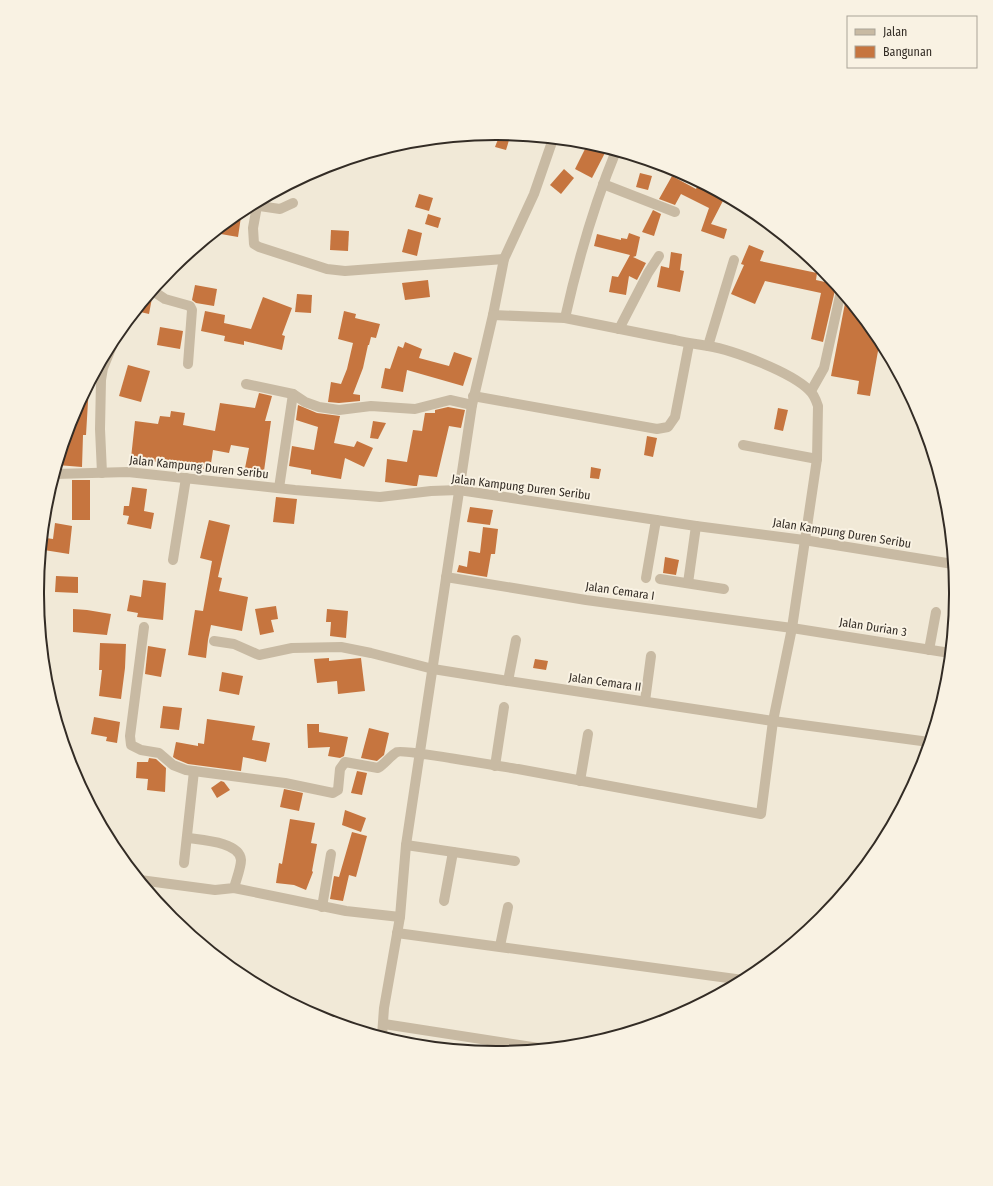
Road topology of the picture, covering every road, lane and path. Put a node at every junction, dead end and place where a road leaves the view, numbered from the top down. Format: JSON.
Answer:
{"nodes":[{"id":1,"x":551,"y":144,"type":"edge"},
{"id":2,"x":614,"y":156,"type":"edge"},
{"id":3,"x":603,"y":184,"type":"junction"},
{"id":4,"x":293,"y":203,"type":"dead end"},
{"id":5,"x":261,"y":207,"type":"edge"},
{"id":6,"x":254,"y":211,"type":"edge"},
{"id":7,"x":675,"y":212,"type":"dead end"},
{"id":8,"x":659,"y":256,"type":"dead end"},
{"id":9,"x":504,"y":259,"type":"junction"},
{"id":10,"x":734,"y":260,"type":"dead end"},
{"id":11,"x":157,"y":294,"type":"edge"},
{"id":12,"x":840,"y":298,"type":"edge"},
{"id":13,"x":493,"y":315,"type":"junction"},
{"id":14,"x":565,"y":318,"type":"junction"},
{"id":15,"x":619,"y":329,"type":"junction"},
{"id":16,"x":689,"y":344,"type":"junction"},
{"id":17,"x":708,"y":346,"type":"junction"},
{"id":18,"x":188,"y":364,"type":"dead end"},
{"id":19,"x":102,"y":372,"type":"edge"},
{"id":20,"x":246,"y":384,"type":"dead end"},
{"id":21,"x":810,"y":390,"type":"junction"},
{"id":22,"x":293,"y":394,"type":"junction"},
{"id":23,"x":472,"y":400,"type":"junction"},
{"id":24,"x":743,"y":445,"type":"dead end"},
{"id":25,"x":817,"y":459,"type":"junction"},
{"id":26,"x":102,"y":473,"type":"junction"},
{"id":27,"x":60,"y":474,"type":"edge"},
{"id":28,"x":186,"y":478,"type":"junction"},
{"id":29,"x":279,"y":488,"type":"junction"},
{"id":30,"x":459,"y":490,"type":"junction"},
{"id":31,"x":656,"y":520,"type":"junction"},
{"id":32,"x":696,"y":526,"type":"junction"},
{"id":33,"x":804,"y":540,"type":"junction"},
{"id":34,"x":173,"y":560,"type":"dead end"},
{"id":35,"x":948,"y":563,"type":"edge"},
{"id":36,"x":446,"y":577,"type":"junction"},
{"id":37,"x":646,"y":578,"type":"dead end"},
{"id":38,"x":660,"y":578,"type":"dead end"},
{"id":39,"x":688,"y":583,"type":"junction"},
{"id":40,"x":724,"y":589,"type":"dead end"},
{"id":41,"x":936,"y":612,"type":"dead end"},
{"id":42,"x":144,"y":627,"type":"dead end"},
{"id":43,"x":792,"y":628,"type":"junction"},
{"id":44,"x":516,"y":640,"type":"dead end"},
{"id":45,"x":214,"y":641,"type":"dead end"},
{"id":46,"x":930,"y":650,"type":"junction"},
{"id":47,"x":945,"y":652,"type":"edge"},
{"id":48,"x":651,"y":656,"type":"dead end"},
{"id":49,"x":433,"y":669,"type":"junction"},
{"id":50,"x":508,"y":681,"type":"junction"},
{"id":51,"x":645,"y":701,"type":"junction"},
{"id":52,"x":504,"y":707,"type":"dead end"},
{"id":53,"x":773,"y":721,"type":"junction"},
{"id":54,"x":588,"y":734,"type":"dead end"},
{"id":55,"x":924,"y":741,"type":"edge"},
{"id":56,"x":419,"y":754,"type":"junction"},
{"id":57,"x":495,"y":766,"type":"junction"},
{"id":58,"x":194,"y":771,"type":"junction"},
{"id":59,"x":580,"y":781,"type":"junction"},
{"id":60,"x":188,"y":838,"type":"junction"},
{"id":61,"x":406,"y":845,"type":"junction"},
{"id":62,"x":453,"y":852,"type":"junction"},
{"id":63,"x":331,"y":854,"type":"dead end"},
{"id":64,"x":515,"y":861,"type":"dead end"},
{"id":65,"x":184,"y":863,"type":"dead end"},
{"id":66,"x":148,"y":881,"type":"edge"},
{"id":67,"x":234,"y":888,"type":"junction"},
{"id":68,"x":444,"y":901,"type":"dead end"},
{"id":69,"x":322,"y":906,"type":"junction"},
{"id":70,"x":508,"y":907,"type":"dead end"},
{"id":71,"x":400,"y":917,"type":"junction"},
{"id":72,"x":397,"y":932,"type":"junction"},
{"id":73,"x":500,"y":946,"type":"junction"},
{"id":74,"x":733,"y":979,"type":"edge"},
{"id":75,"x":384,"y":1024,"type":"junction"},
{"id":76,"x":383,"y":1031,"type":"edge"},
{"id":77,"x":521,"y":1045,"type":"edge"}],
"edges":[{"from":1,"to":9,"type":"street"},
{"from":2,"to":3,"type":"street"},
{"from":3,"to":7,"type":"street"},
{"from":3,"to":14,"type":"street"},
{"from":4,"to":5,"type":"street"},
{"from":6,"to":9,"type":"street"},
{"from":8,"to":15,"type":"street"},
{"from":9,"to":13,"type":"street"},
{"from":10,"to":17,"type":"street"},
{"from":11,"to":18,"type":"street"},
{"from":12,"to":21,"type":"street"},
{"from":13,"to":14,"type":"street"},
{"from":13,"to":23,"type":"street"},
{"from":14,"to":15,"type":"street"},
{"from":15,"to":16,"type":"street"},
{"from":16,"to":17,"type":"street"},
{"from":16,"to":23,"type":"street"},
{"from":17,"to":21,"type":"street"},
{"from":19,"to":26,"type":"street"},
{"from":20,"to":22,"type":"street"},
{"from":21,"to":25,"type":"street"},
{"from":22,"to":23,"type":"street"},
{"from":22,"to":29,"type":"street"},
{"from":23,"to":30,"type":"street"},
{"from":24,"to":25,"type":"street"},
{"from":25,"to":33,"type":"street"},
{"from":26,"to":27,"type":"street","name":"Jalan Kampung Duren Seribu"},
{"from":26,"to":28,"type":"street","name":"Jalan Kampung Duren Seribu"},
{"from":28,"to":29,"type":"street","name":"Jalan Kampung Duren Seribu"},
{"from":28,"to":34,"type":"street"},
{"from":29,"to":30,"type":"street","name":"Jalan Kampung Duren Seribu"},
{"from":30,"to":31,"type":"street","name":"Jalan Kampung Duren Seribu"},
{"from":30,"to":36,"type":"street"},
{"from":31,"to":32,"type":"street","name":"Jalan Kampung Duren Seribu"},
{"from":31,"to":37,"type":"street"},
{"from":32,"to":33,"type":"street","name":"Jalan Kampung Duren Seribu"},
{"from":32,"to":39,"type":"street"},
{"from":33,"to":35,"type":"street","name":"Jalan Kampung Duren Seribu"},
{"from":33,"to":43,"type":"street"},
{"from":36,"to":43,"type":"street","name":"Jalan Cemara I"},
{"from":36,"to":49,"type":"street"},
{"from":38,"to":39,"type":"street"},
{"from":39,"to":40,"type":"street"},
{"from":41,"to":46,"type":"street"},
{"from":42,"to":58,"type":"street"},
{"from":43,"to":46,"type":"street","name":"Jalan Durian 3"},
{"from":43,"to":53,"type":"street"},
{"from":44,"to":50,"type":"street"},
{"from":45,"to":49,"type":"street","name":"Jalan Cemara II"},
{"from":46,"to":47,"type":"street","name":"Jalan Durian 3"},
{"from":48,"to":51,"type":"street"},
{"from":49,"to":50,"type":"street","name":"Jalan Cemara II"},
{"from":49,"to":56,"type":"street"},
{"from":50,"to":51,"type":"street","name":"Jalan Cemara II"},
{"from":51,"to":53,"type":"street","name":"Jalan Cemara II"},
{"from":52,"to":57,"type":"street"},
{"from":53,"to":55,"type":"street","name":"Jalan Cemara II"},
{"from":53,"to":59,"type":"street"},
{"from":54,"to":59,"type":"street"},
{"from":56,"to":57,"type":"street"},
{"from":56,"to":58,"type":"street"},
{"from":56,"to":61,"type":"street"},
{"from":57,"to":59,"type":"street"},
{"from":58,"to":60,"type":"street"},
{"from":60,"to":65,"type":"street"},
{"from":60,"to":67,"type":"street"},
{"from":61,"to":62,"type":"street"},
{"from":61,"to":71,"type":"street"},
{"from":62,"to":64,"type":"street"},
{"from":62,"to":68,"type":"street"},
{"from":63,"to":69,"type":"street"},
{"from":66,"to":67,"type":"street"},
{"from":67,"to":69,"type":"street"},
{"from":69,"to":71,"type":"street"},
{"from":70,"to":73,"type":"street"},
{"from":71,"to":72,"type":"street"},
{"from":72,"to":73,"type":"street"},
{"from":72,"to":75,"type":"street"},
{"from":73,"to":74,"type":"street"},
{"from":75,"to":76,"type":"street"},
{"from":75,"to":77,"type":"street"}]}
